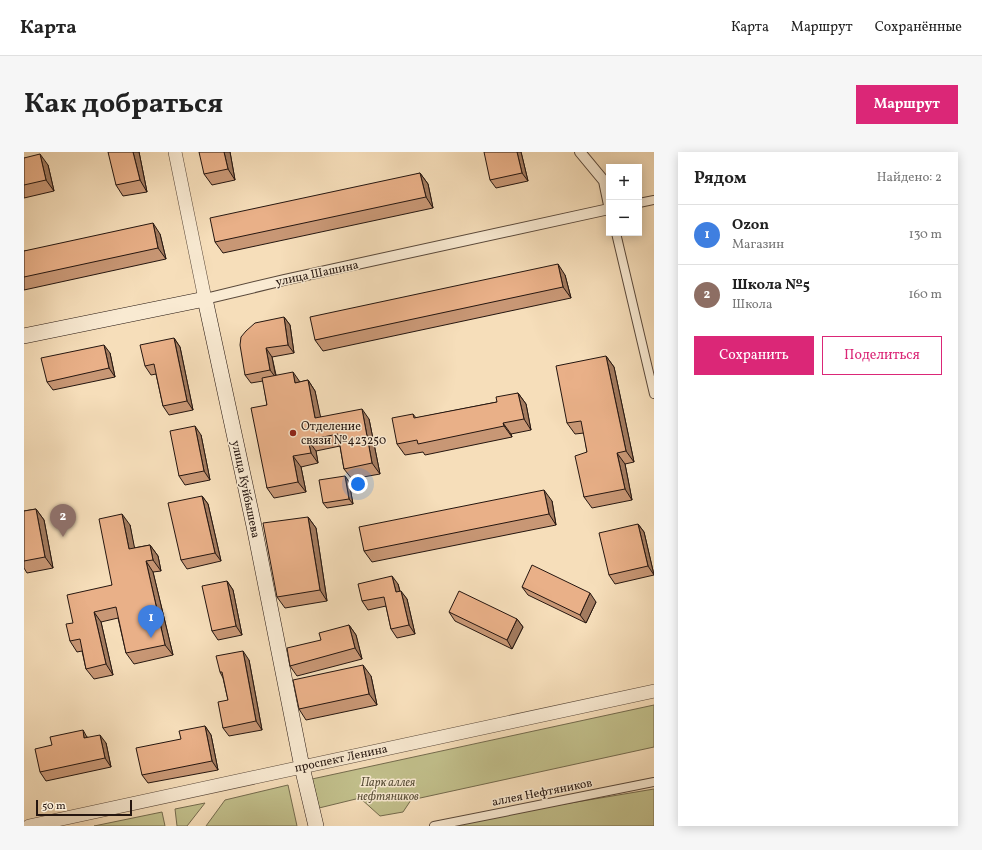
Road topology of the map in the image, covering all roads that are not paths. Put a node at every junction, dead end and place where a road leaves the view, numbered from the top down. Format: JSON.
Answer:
{"nodes":[{"id":1,"x":175,"y":152,"type":"edge"},
{"id":2,"x":580,"y":152,"type":"edge"},
{"id":3,"x":608,"y":200,"type":"edge"},
{"id":4,"x":654,"y":200,"type":"edge"},
{"id":5,"x":642,"y":202,"type":"edge"},
{"id":6,"x":606,"y":210,"type":"edge"},
{"id":7,"x":617,"y":236,"type":"edge"},
{"id":8,"x":205,"y":299,"type":"junction"},
{"id":9,"x":24,"y":336,"type":"edge"},
{"id":10,"x":654,"y":394,"type":"edge"},
{"id":11,"x":654,"y":691,"type":"edge"},
{"id":12,"x":302,"y":767,"type":"junction"},
{"id":13,"x":654,"y":782,"type":"edge"},
{"id":14,"x":29,"y":826,"type":"edge"},
{"id":15,"x":316,"y":826,"type":"edge"},
{"id":16,"x":434,"y":826,"type":"edge"}],
"edges":[{"from":1,"to":8,"type":"street","name":"улица Куйбышева"},
{"from":2,"to":3,"type":"street"},
{"from":4,"to":5,"type":"street"},
{"from":6,"to":8,"type":"street","name":"улица Шашина"},
{"from":7,"to":10,"type":"street"},
{"from":8,"to":9,"type":"main road","name":"улица Шашина"},
{"from":8,"to":12,"type":"main road","name":"улица Куйбышева"},
{"from":11,"to":12,"type":"street","name":"проспект Ленина"},
{"from":12,"to":14,"type":"street","name":"проспект Ленина"},
{"from":12,"to":15,"type":"main road","name":"улица Куйбышева"},
{"from":13,"to":16,"type":"street","name":"аллея Нефтяников"}]}
